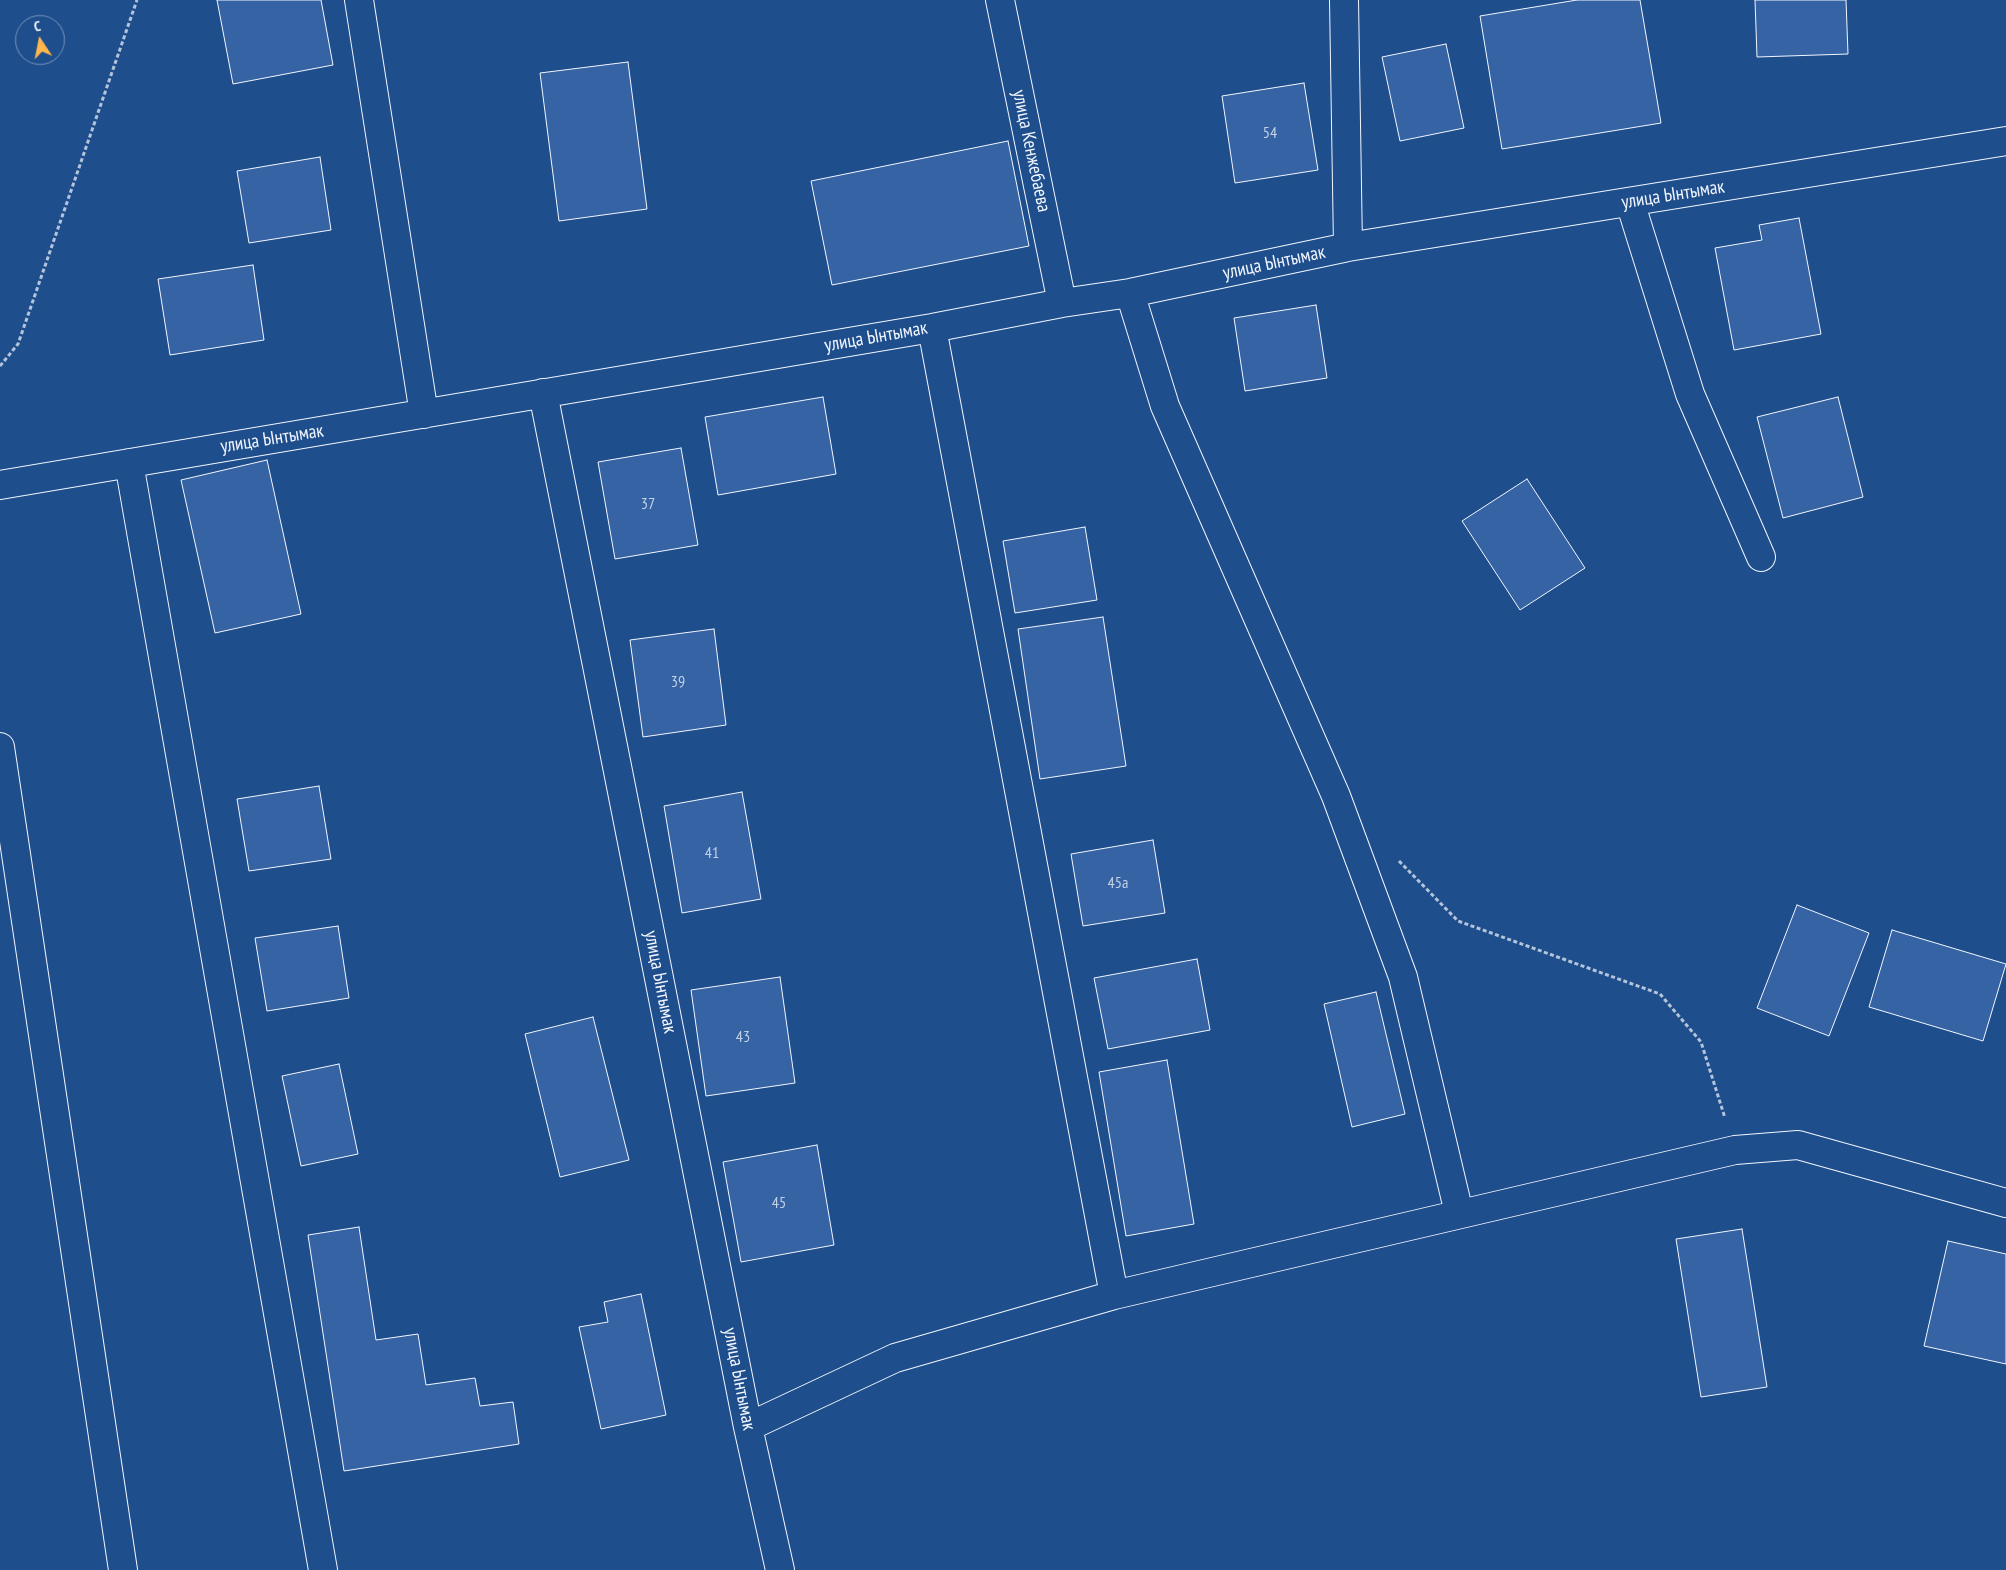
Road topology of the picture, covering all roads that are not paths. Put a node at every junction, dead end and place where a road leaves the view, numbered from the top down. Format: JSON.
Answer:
{"nodes":[{"id":1,"x":359,"y":0,"type":"edge"},
{"id":2,"x":1000,"y":0,"type":"edge"},
{"id":3,"x":1344,"y":0,"type":"edge"},
{"id":4,"x":2006,"y":141,"type":"edge"},
{"id":5,"x":1630,"y":202,"type":"junction"},
{"id":6,"x":1348,"y":247,"type":"junction"},
{"id":7,"x":1130,"y":293,"type":"junction"},
{"id":8,"x":1062,"y":303,"type":"junction"},
{"id":9,"x":932,"y":328,"type":"junction"},
{"id":10,"x":543,"y":393,"type":"junction"},
{"id":11,"x":424,"y":414,"type":"junction"},
{"id":12,"x":129,"y":463,"type":"junction"},
{"id":13,"x":0,"y":485,"type":"edge"},
{"id":14,"x":1761,"y":557,"type":"dead end"},
{"id":15,"x":0,"y":747,"type":"edge"},
{"id":16,"x":2006,"y":1203,"type":"edge"},
{"id":17,"x":1460,"y":1213,"type":"junction"},
{"id":18,"x":1114,"y":1295,"type":"junction"},
{"id":19,"x":748,"y":1427,"type":"junction"},
{"id":20,"x":123,"y":1570,"type":"edge"},
{"id":21,"x":323,"y":1570,"type":"edge"},
{"id":22,"x":780,"y":1570,"type":"edge"}],
"edges":[{"from":1,"to":11,"type":"street"},
{"from":2,"to":8,"type":"street","name":"улица Кенжебаева"},
{"from":3,"to":6,"type":"street"},
{"from":4,"to":5,"type":"street","name":"улица Ынтымак"},
{"from":5,"to":6,"type":"street","name":"улица Ынтымак"},
{"from":5,"to":14,"type":"street"},
{"from":6,"to":7,"type":"street","name":"улица Ынтымак"},
{"from":7,"to":8,"type":"street","name":"улица Ынтымак"},
{"from":7,"to":17,"type":"street"},
{"from":8,"to":9,"type":"street","name":"улица Ынтымак"},
{"from":9,"to":10,"type":"street","name":"улица Ынтымак"},
{"from":9,"to":18,"type":"street"},
{"from":10,"to":11,"type":"street","name":"улица Ынтымак"},
{"from":10,"to":19,"type":"street","name":"улица Ынтымак"},
{"from":11,"to":12,"type":"street","name":"улица Ынтымак"},
{"from":12,"to":13,"type":"street","name":"улица Ынтымак"},
{"from":12,"to":21,"type":"street"},
{"from":15,"to":20,"type":"street"},
{"from":16,"to":17,"type":"street"},
{"from":17,"to":18,"type":"street"},
{"from":18,"to":19,"type":"street"},
{"from":19,"to":22,"type":"street","name":"улица Ынтымак"}]}
